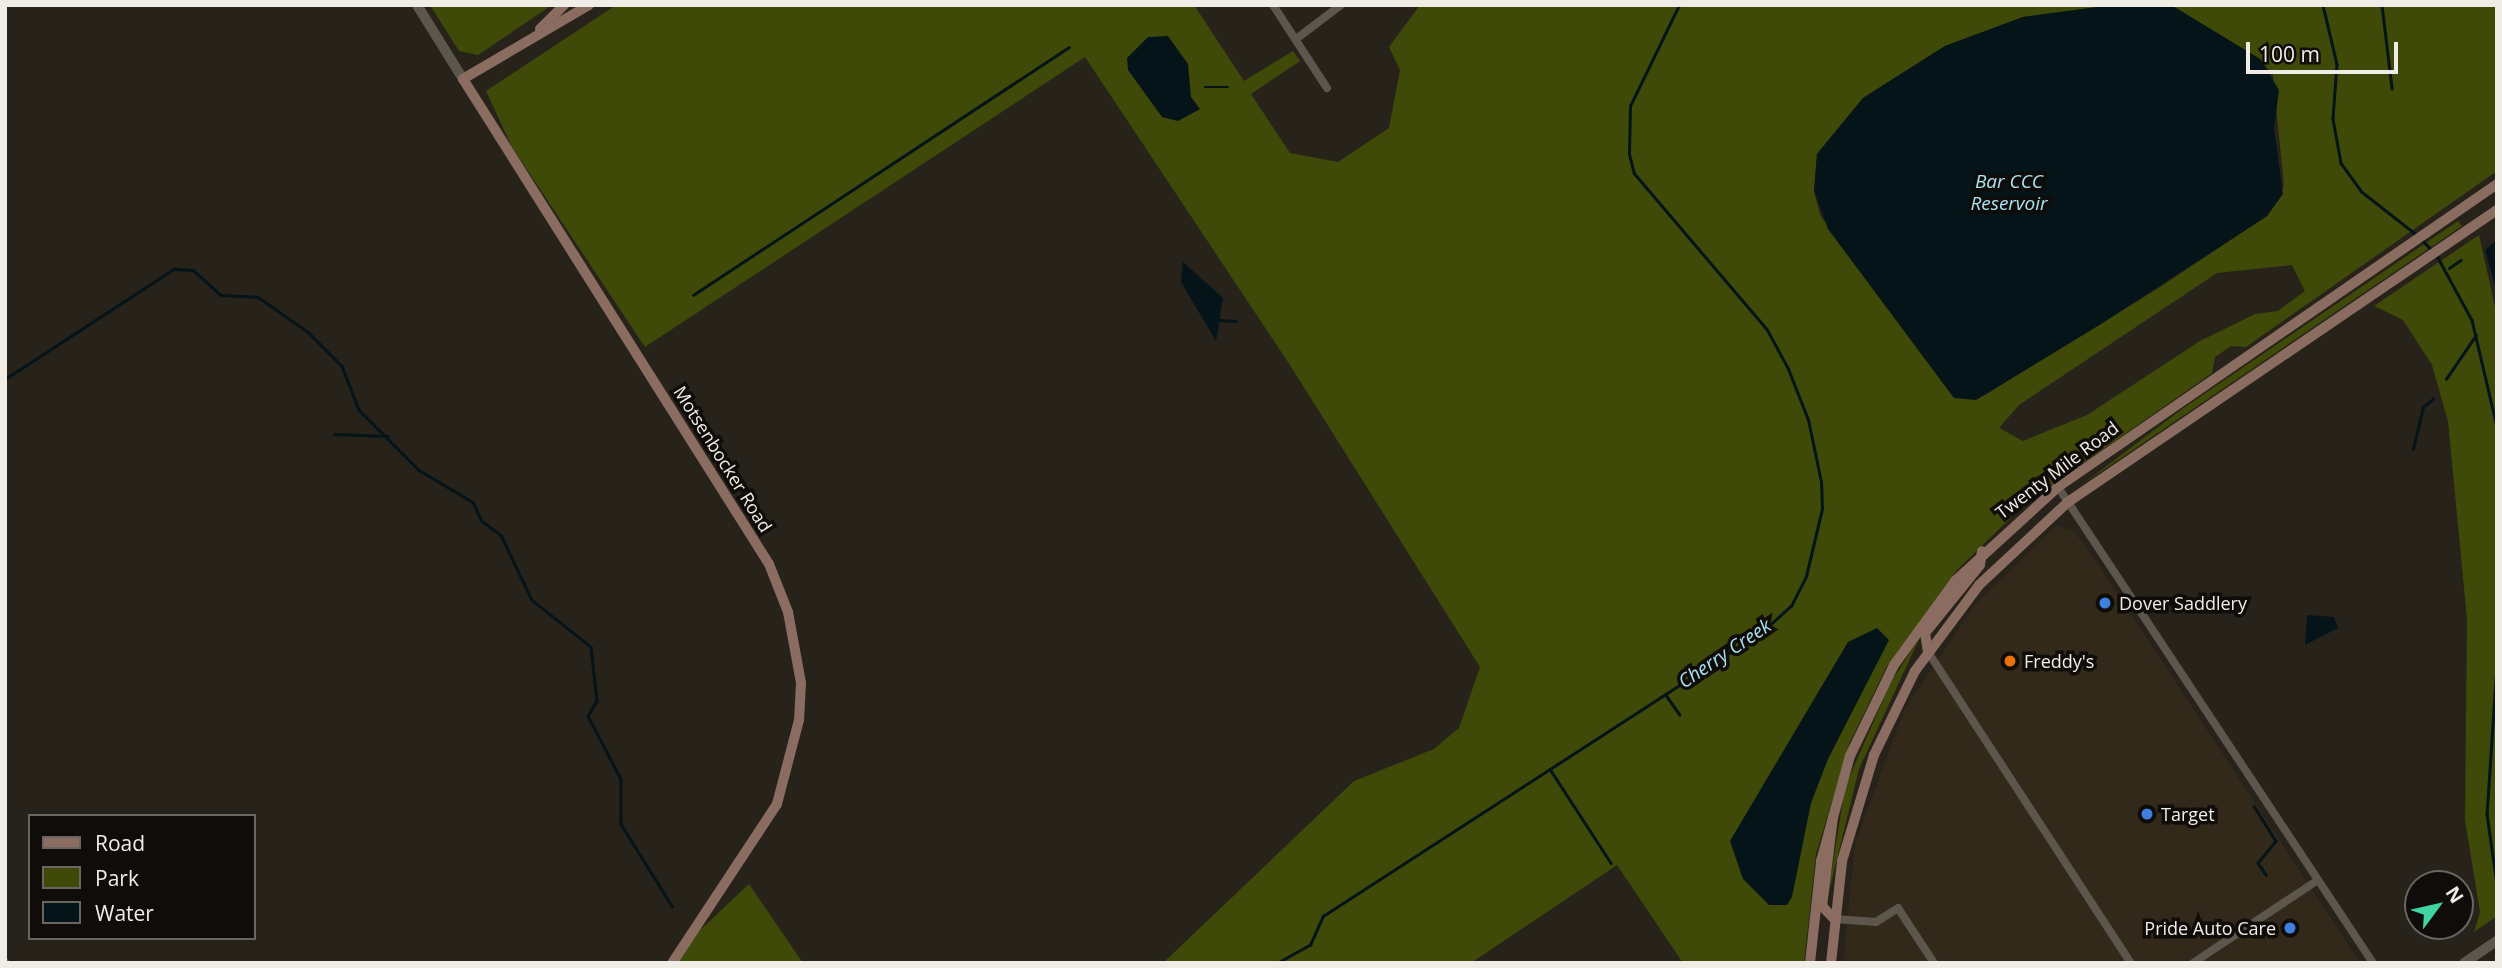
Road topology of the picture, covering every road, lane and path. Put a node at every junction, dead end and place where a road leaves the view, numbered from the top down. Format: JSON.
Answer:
{"nodes":[{"id":1,"x":416,"y":5,"type":"edge"},
{"id":2,"x":564,"y":5,"type":"edge"},
{"id":3,"x":589,"y":5,"type":"edge"},
{"id":4,"x":1273,"y":5,"type":"edge"},
{"id":5,"x":1341,"y":5,"type":"edge"},
{"id":6,"x":540,"y":29,"type":"junction"},
{"id":7,"x":1296,"y":39,"type":"junction"},
{"id":8,"x":463,"y":79,"type":"junction"},
{"id":9,"x":1327,"y":88,"type":"dead end"},
{"id":10,"x":2497,"y":184,"type":"edge"},
{"id":11,"x":2497,"y":210,"type":"edge"},
{"id":12,"x":2058,"y":487,"type":"junction"},
{"id":13,"x":2068,"y":502,"type":"junction"},
{"id":14,"x":1982,"y":551,"type":"junction"},
{"id":15,"x":1928,"y":652,"type":"junction"},
{"id":16,"x":1832,"y":811,"type":"junction"},
{"id":17,"x":2318,"y":880,"type":"junction"},
{"id":18,"x":1834,"y":919,"type":"junction"},
{"id":19,"x":2497,"y":942,"type":"edge"},
{"id":20,"x":672,"y":963,"type":"edge"},
{"id":21,"x":1810,"y":963,"type":"edge"},
{"id":22,"x":1831,"y":963,"type":"edge"},
{"id":23,"x":1934,"y":963,"type":"edge"},
{"id":24,"x":2131,"y":963,"type":"edge"},
{"id":25,"x":2193,"y":963,"type":"edge"},
{"id":26,"x":2373,"y":963,"type":"edge"},
{"id":27,"x":2464,"y":963,"type":"edge"}],
"edges":[{"from":1,"to":8,"type":"street"},
{"from":2,"to":6,"type":"main road"},
{"from":3,"to":6,"type":"main road"},
{"from":4,"to":7,"type":"street"},
{"from":5,"to":7,"type":"street"},
{"from":6,"to":8,"type":"main road"},
{"from":7,"to":9,"type":"street"},
{"from":8,"to":20,"type":"main road","name":"Motsenbocker Road"},
{"from":10,"to":12,"type":"main road","name":"Twenty Mile Road"},
{"from":11,"to":13,"type":"main road","name":"Twenty Mile Road"},
{"from":12,"to":13,"type":"street"},
{"from":12,"to":14,"type":"main road","name":"Twenty Mile Road"},
{"from":13,"to":15,"type":"main road","name":"Twenty Mile Road"},
{"from":13,"to":17,"type":"street"},
{"from":14,"to":15,"type":"main road"},
{"from":14,"to":16,"type":"main road","name":"Twenty Mile Road"},
{"from":15,"to":18,"type":"main road","name":"Twenty Mile Road"},
{"from":15,"to":24,"type":"street"},
{"from":16,"to":18,"type":"main road"},
{"from":16,"to":21,"type":"main road","name":"Twenty Mile Road"},
{"from":17,"to":25,"type":"street"},
{"from":17,"to":26,"type":"street"},
{"from":18,"to":22,"type":"main road","name":"Twenty Mile Road"},
{"from":18,"to":23,"type":"street"},
{"from":19,"to":27,"type":"street"}]}
